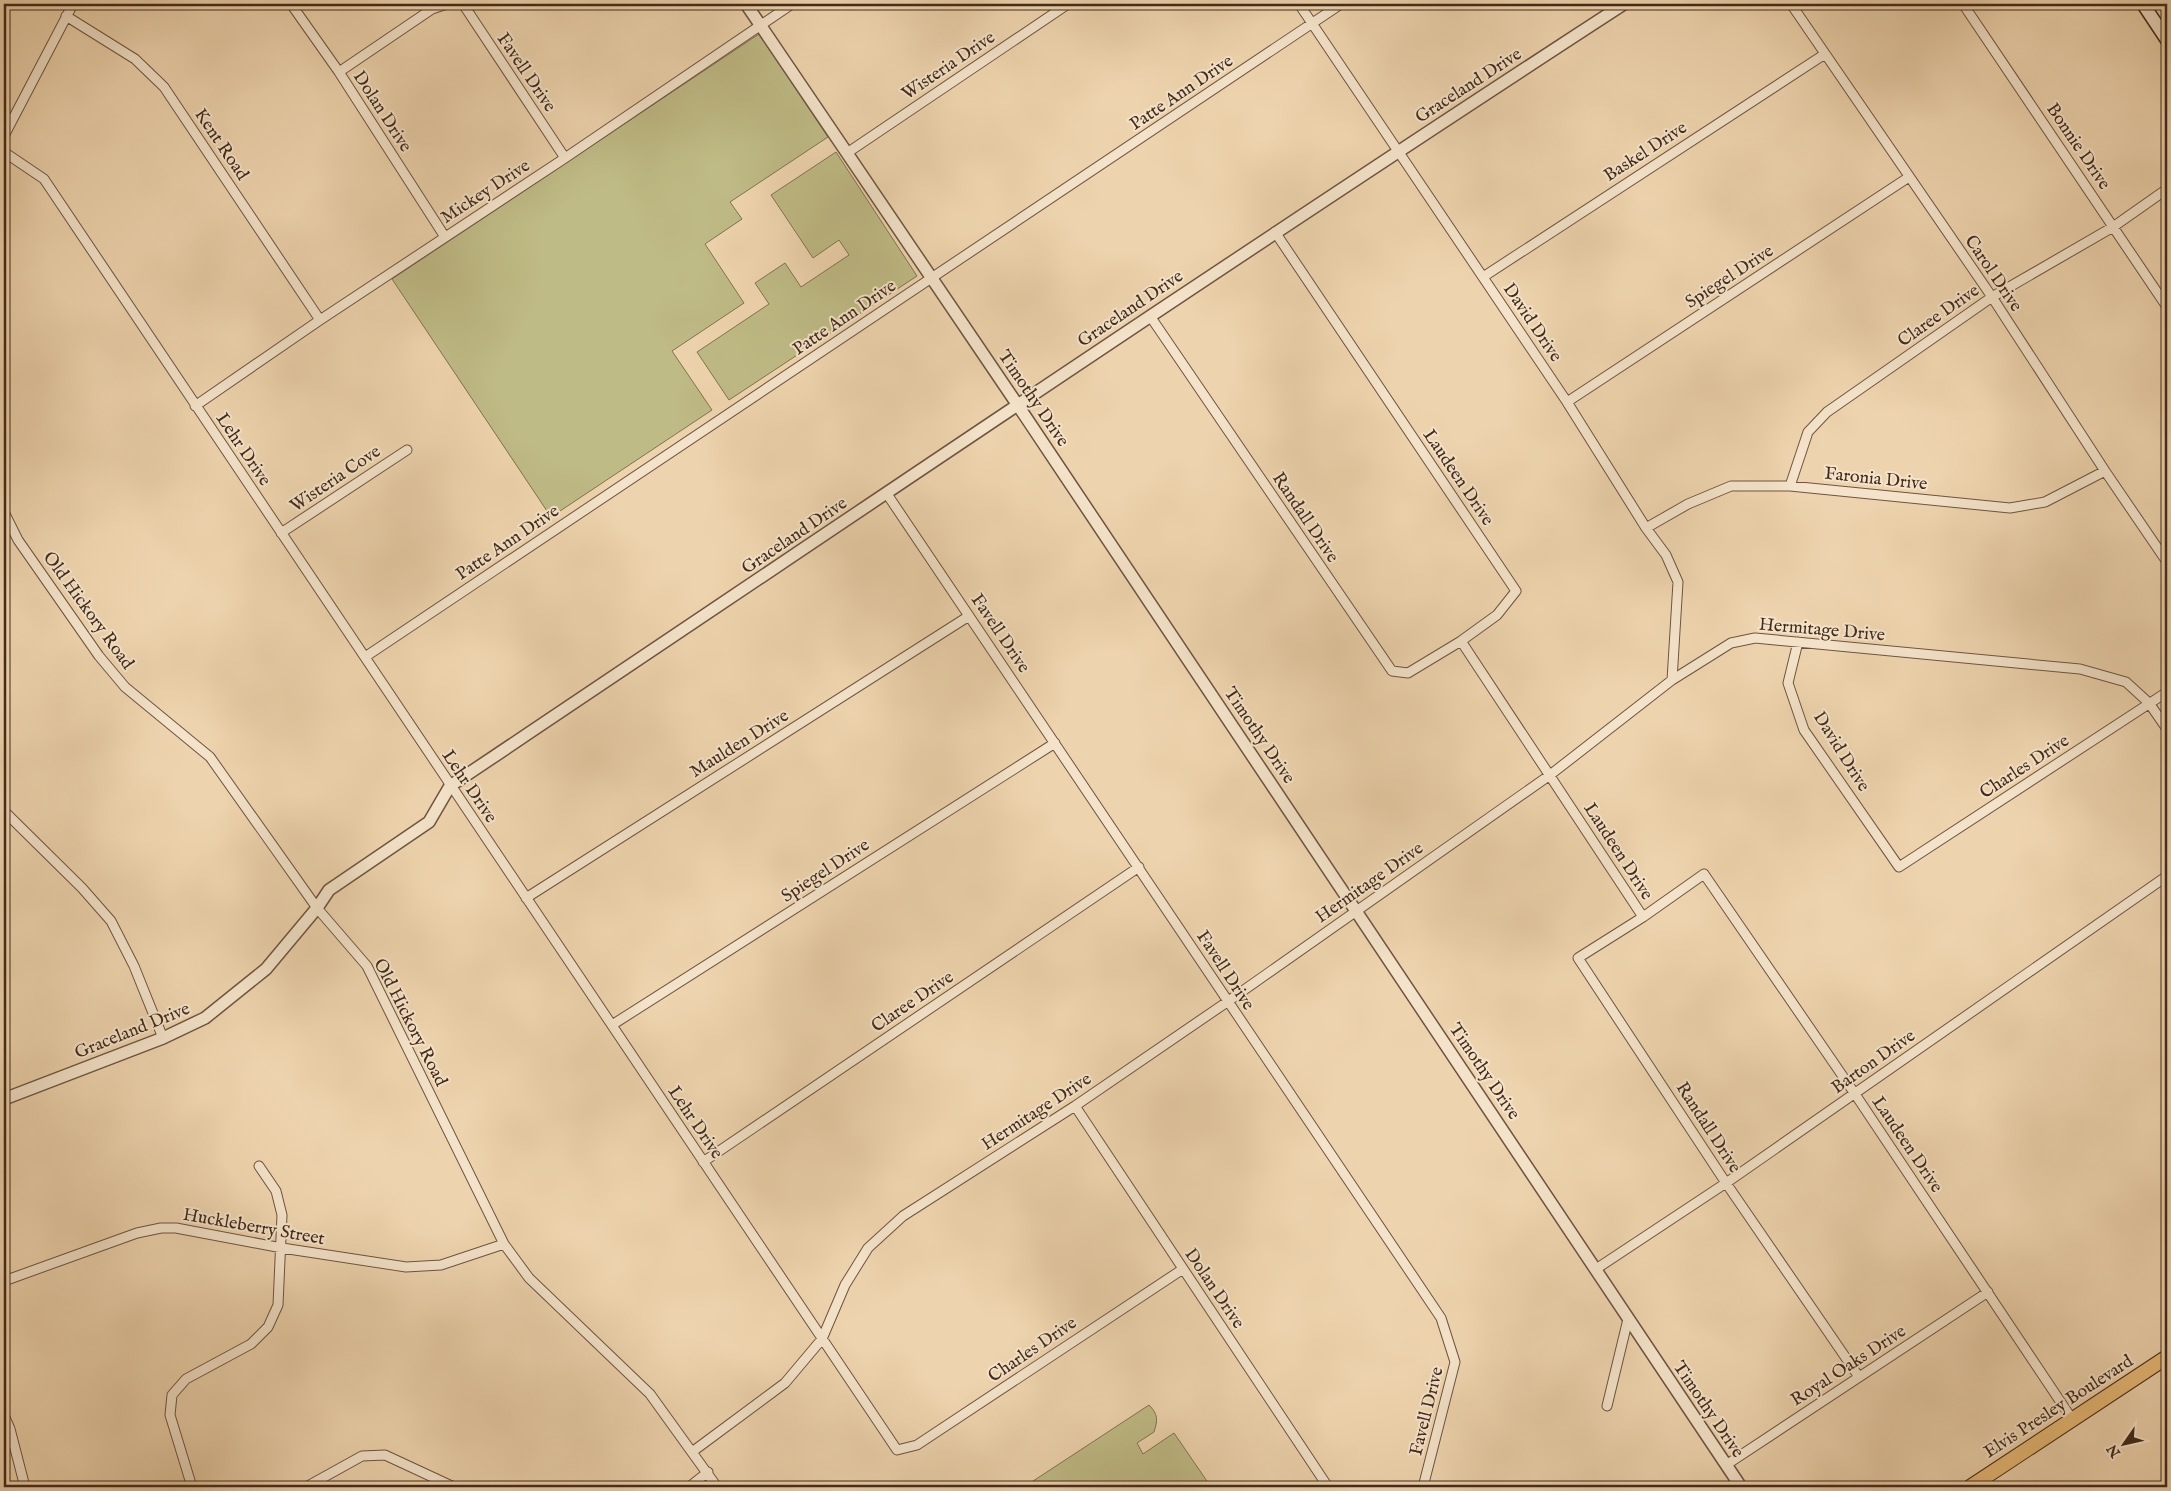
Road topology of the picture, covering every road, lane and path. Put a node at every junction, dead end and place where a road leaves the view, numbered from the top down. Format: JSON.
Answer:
{"nodes":[{"id":1,"x":73,"y":4,"type":"edge"},
{"id":2,"x":291,"y":4,"type":"edge"},
{"id":3,"x":447,"y":4,"type":"edge"},
{"id":4,"x":463,"y":4,"type":"edge"},
{"id":5,"x":746,"y":4,"type":"edge"},
{"id":6,"x":792,"y":4,"type":"edge"},
{"id":7,"x":1068,"y":4,"type":"edge"},
{"id":8,"x":1299,"y":4,"type":"edge"},
{"id":9,"x":1341,"y":4,"type":"edge"},
{"id":10,"x":1624,"y":4,"type":"edge"},
{"id":11,"x":1791,"y":4,"type":"edge"},
{"id":12,"x":1963,"y":4,"type":"edge"},
{"id":13,"x":2143,"y":4,"type":"edge"},
{"id":14,"x":66,"y":16,"type":"junction"},
{"id":15,"x":1312,"y":23,"type":"junction"},
{"id":16,"x":761,"y":25,"type":"junction"},
{"id":17,"x":2167,"y":40,"type":"edge"},
{"id":18,"x":1825,"y":54,"type":"junction"},
{"id":19,"x":339,"y":72,"type":"junction"},
{"id":20,"x":4,"y":136,"type":"edge"},
{"id":21,"x":1398,"y":151,"type":"junction"},
{"id":22,"x":4,"y":152,"type":"edge"},
{"id":23,"x":847,"y":153,"type":"junction"},
{"id":24,"x":565,"y":158,"type":"junction"},
{"id":25,"x":1909,"y":177,"type":"junction"},
{"id":26,"x":2167,"y":189,"type":"edge"},
{"id":27,"x":2113,"y":227,"type":"junction"},
{"id":28,"x":1275,"y":232,"type":"junction"},
{"id":29,"x":445,"y":237,"type":"junction"},
{"id":30,"x":932,"y":277,"type":"junction"},
{"id":31,"x":1483,"y":277,"type":"junction"},
{"id":32,"x":1992,"y":297,"type":"junction"},
{"id":33,"x":2167,"y":307,"type":"edge"},
{"id":34,"x":1150,"y":316,"type":"junction"},
{"id":35,"x":320,"y":320,"type":"junction"},
{"id":36,"x":1567,"y":402,"type":"junction"},
{"id":37,"x":1017,"y":404,"type":"junction"},
{"id":38,"x":195,"y":406,"type":"junction"},
{"id":39,"x":407,"y":450,"type":"dead end"},
{"id":40,"x":2105,"y":471,"type":"junction"},
{"id":41,"x":1790,"y":486,"type":"junction"},
{"id":42,"x":887,"y":494,"type":"junction"},
{"id":43,"x":4,"y":512,"type":"edge"},
{"id":44,"x":1646,"y":528,"type":"junction"},
{"id":45,"x":281,"y":533,"type":"junction"},
{"id":46,"x":2167,"y":562,"type":"edge"},
{"id":47,"x":969,"y":616,"type":"junction"},
{"id":48,"x":1461,"y":641,"type":"junction"},
{"id":49,"x":1798,"y":642,"type":"junction"},
{"id":50,"x":365,"y":657,"type":"junction"},
{"id":51,"x":1672,"y":680,"type":"junction"},
{"id":52,"x":2167,"y":692,"type":"edge"},
{"id":53,"x":2149,"y":703,"type":"junction"},
{"id":54,"x":2167,"y":729,"type":"edge"},
{"id":55,"x":1055,"y":743,"type":"junction"},
{"id":56,"x":1550,"y":776,"type":"junction"},
{"id":57,"x":450,"y":786,"type":"junction"},
{"id":58,"x":4,"y":811,"type":"edge"},
{"id":59,"x":1139,"y":867,"type":"junction"},
{"id":60,"x":1900,"y":867,"type":"joint"},
{"id":61,"x":2167,"y":876,"type":"edge"},
{"id":62,"x":526,"y":898,"type":"junction"},
{"id":63,"x":317,"y":908,"type":"junction"},
{"id":64,"x":1356,"y":910,"type":"junction"},
{"id":65,"x":1643,"y":917,"type":"junction"},
{"id":66,"x":1227,"y":1002,"type":"junction"},
{"id":67,"x":612,"y":1026,"type":"junction"},
{"id":68,"x":163,"y":1038,"type":"junction"},
{"id":69,"x":1854,"y":1094,"type":"junction"},
{"id":70,"x":4,"y":1100,"type":"edge"},
{"id":71,"x":1074,"y":1106,"type":"junction"},
{"id":72,"x":704,"y":1162,"type":"junction"},
{"id":73,"x":259,"y":1166,"type":"dead end"},
{"id":74,"x":1726,"y":1182,"type":"junction"},
{"id":75,"x":504,"y":1244,"type":"junction"},
{"id":76,"x":282,"y":1248,"type":"junction"},
{"id":77,"x":1596,"y":1268,"type":"junction"},
{"id":78,"x":1183,"y":1269,"type":"junction"},
{"id":79,"x":4,"y":1281,"type":"edge"},
{"id":80,"x":1988,"y":1292,"type":"junction"},
{"id":81,"x":1628,"y":1319,"type":"junction"},
{"id":82,"x":822,"y":1339,"type":"junction"},
{"id":83,"x":2167,"y":1357,"type":"edge"},
{"id":84,"x":1859,"y":1377,"type":"junction"},
{"id":85,"x":1607,"y":1406,"type":"dead end"},
{"id":86,"x":4,"y":1415,"type":"edge"},
{"id":87,"x":2072,"y":1419,"type":"junction"},
{"id":88,"x":897,"y":1450,"type":"joint"},
{"id":89,"x":692,"y":1452,"type":"junction"},
{"id":90,"x":1726,"y":1465,"type":"junction"},
{"id":91,"x":708,"y":1472,"type":"junction"},
{"id":92,"x":25,"y":1487,"type":"edge"},
{"id":93,"x":192,"y":1487,"type":"edge"},
{"id":94,"x":306,"y":1487,"type":"edge"},
{"id":95,"x":454,"y":1487,"type":"edge"},
{"id":96,"x":689,"y":1487,"type":"edge"},
{"id":97,"x":717,"y":1487,"type":"edge"},
{"id":98,"x":1328,"y":1487,"type":"edge"},
{"id":99,"x":1423,"y":1487,"type":"edge"},
{"id":100,"x":1741,"y":1487,"type":"edge"},
{"id":101,"x":1970,"y":1487,"type":"edge"}],
"edges":[{"from":1,"to":14,"type":"street"},
{"from":2,"to":19,"type":"street","name":"Dolan Drive"},
{"from":3,"to":19,"type":"street"},
{"from":4,"to":24,"type":"street","name":"Favell Drive"},
{"from":5,"to":16,"type":"street","name":"Timothy Drive"},
{"from":6,"to":16,"type":"street","name":"Mickey Drive"},
{"from":7,"to":23,"type":"street","name":"Wisteria Drive"},
{"from":8,"to":15,"type":"street","name":"David Drive"},
{"from":9,"to":15,"type":"street","name":"Patte Ann Drive"},
{"from":10,"to":21,"type":"street","name":"Graceland Drive"},
{"from":11,"to":18,"type":"street","name":"Carol Drive"},
{"from":12,"to":27,"type":"street","name":"Bonnie Drive"},
{"from":13,"to":17,"type":"main road"},
{"from":14,"to":20,"type":"street"},
{"from":14,"to":35,"type":"street","name":"Kent Road"},
{"from":15,"to":21,"type":"street","name":"David Drive"},
{"from":15,"to":30,"type":"street","name":"Patte Ann Drive"},
{"from":16,"to":23,"type":"street","name":"Timothy Drive"},
{"from":16,"to":24,"type":"street","name":"Mickey Drive"},
{"from":18,"to":25,"type":"street","name":"Carol Drive"},
{"from":18,"to":31,"type":"street","name":"Baskel Drive"},
{"from":19,"to":29,"type":"street","name":"Dolan Drive"},
{"from":21,"to":28,"type":"street","name":"Graceland Drive"},
{"from":21,"to":31,"type":"street","name":"David Drive"},
{"from":22,"to":38,"type":"street","name":"Lehr Drive"},
{"from":23,"to":30,"type":"street","name":"Timothy Drive"},
{"from":24,"to":29,"type":"street","name":"Mickey Drive"},
{"from":25,"to":32,"type":"street","name":"Carol Drive"},
{"from":25,"to":36,"type":"street","name":"Spiegel Drive"},
{"from":26,"to":27,"type":"street","name":"Claree Drive"},
{"from":27,"to":32,"type":"street","name":"Claree Drive"},
{"from":27,"to":33,"type":"street","name":"Bonnie Drive"},
{"from":28,"to":34,"type":"street","name":"Graceland Drive"},
{"from":28,"to":48,"type":"street","name":"Laudeen Drive"},
{"from":29,"to":35,"type":"street","name":"Mickey Drive"},
{"from":30,"to":37,"type":"street","name":"Timothy Drive"},
{"from":30,"to":50,"type":"street","name":"Patte Ann Drive"},
{"from":31,"to":36,"type":"street","name":"David Drive"},
{"from":32,"to":40,"type":"street","name":"Carol Drive"},
{"from":32,"to":41,"type":"street","name":"Claree Drive"},
{"from":34,"to":37,"type":"street","name":"Graceland Drive"},
{"from":34,"to":48,"type":"street","name":"Randall Drive"},
{"from":35,"to":38,"type":"street","name":"Mickey Drive"},
{"from":36,"to":44,"type":"street","name":"David Drive"},
{"from":37,"to":42,"type":"street","name":"Graceland Drive"},
{"from":37,"to":64,"type":"street","name":"Timothy Drive"},
{"from":38,"to":45,"type":"street","name":"Lehr Drive"},
{"from":39,"to":45,"type":"street","name":"Wisteria Cove"},
{"from":40,"to":41,"type":"street","name":"Faronia Drive"},
{"from":40,"to":46,"type":"street","name":"Carol Drive"},
{"from":41,"to":44,"type":"street","name":"Faronia Drive"},
{"from":42,"to":47,"type":"street","name":"Favell Drive"},
{"from":42,"to":57,"type":"street","name":"Graceland Drive"},
{"from":43,"to":63,"type":"street","name":"Old Hickory Road"},
{"from":44,"to":51,"type":"street","name":"David Drive"},
{"from":45,"to":50,"type":"street","name":"Lehr Drive"},
{"from":47,"to":55,"type":"street","name":"Favell Drive"},
{"from":47,"to":62,"type":"street","name":"Maulden Drive"},
{"from":48,"to":56,"type":"street","name":"Laudeen Drive"},
{"from":49,"to":51,"type":"street","name":"Hermitage Drive"},
{"from":49,"to":53,"type":"street","name":"Hermitage Drive"},
{"from":49,"to":60,"type":"street","name":"David Drive"},
{"from":50,"to":57,"type":"street","name":"Lehr Drive"},
{"from":51,"to":56,"type":"street","name":"Hermitage Drive"},
{"from":52,"to":53,"type":"street","name":"Charles Drive"},
{"from":53,"to":54,"type":"street","name":"Hermitage Drive"},
{"from":53,"to":60,"type":"street","name":"Charles Drive"},
{"from":55,"to":59,"type":"street","name":"Favell Drive"},
{"from":55,"to":67,"type":"street","name":"Spiegel Drive"},
{"from":56,"to":64,"type":"street","name":"Hermitage Drive"},
{"from":56,"to":65,"type":"street","name":"Laudeen Drive"},
{"from":57,"to":62,"type":"street","name":"Lehr Drive"},
{"from":57,"to":63,"type":"street","name":"Graceland Drive"},
{"from":58,"to":68,"type":"street"},
{"from":59,"to":66,"type":"street","name":"Favell Drive"},
{"from":59,"to":72,"type":"street","name":"Claree Drive"},
{"from":61,"to":69,"type":"street","name":"Barton Drive"},
{"from":62,"to":67,"type":"street","name":"Lehr Drive"},
{"from":63,"to":68,"type":"street","name":"Graceland Drive"},
{"from":63,"to":75,"type":"street","name":"Old Hickory Road"},
{"from":64,"to":66,"type":"street","name":"Hermitage Drive"},
{"from":64,"to":77,"type":"street","name":"Timothy Drive"},
{"from":65,"to":69,"type":"street","name":"Laudeen Drive"},
{"from":65,"to":74,"type":"street","name":"Randall Drive"},
{"from":66,"to":71,"type":"street","name":"Hermitage Drive"},
{"from":66,"to":99,"type":"street","name":"Favell Drive"},
{"from":67,"to":72,"type":"street","name":"Lehr Drive"},
{"from":68,"to":70,"type":"street","name":"Graceland Drive"},
{"from":69,"to":74,"type":"street","name":"Barton Drive"},
{"from":69,"to":80,"type":"street","name":"Laudeen Drive"},
{"from":71,"to":78,"type":"street","name":"Dolan Drive"},
{"from":71,"to":82,"type":"street","name":"Hermitage Drive"},
{"from":72,"to":82,"type":"street","name":"Lehr Drive"},
{"from":73,"to":76,"type":"street"},
{"from":74,"to":77,"type":"street","name":"Barton Drive"},
{"from":74,"to":84,"type":"street","name":"Randall Drive"},
{"from":75,"to":76,"type":"street","name":"Huckleberry Street"},
{"from":75,"to":89,"type":"street","name":"Old Hickory Road"},
{"from":76,"to":79,"type":"street","name":"Huckleberry Street"},
{"from":76,"to":93,"type":"street"},
{"from":77,"to":81,"type":"street","name":"Timothy Drive"},
{"from":78,"to":88,"type":"street","name":"Charles Drive"},
{"from":78,"to":98,"type":"street","name":"Dolan Drive"},
{"from":80,"to":84,"type":"street","name":"Royal Oaks Drive"},
{"from":80,"to":87,"type":"street","name":"Laudeen Drive"},
{"from":81,"to":85,"type":"street"},
{"from":81,"to":90,"type":"street","name":"Timothy Drive"},
{"from":82,"to":88,"type":"street","name":"Lehr Drive"},
{"from":82,"to":89,"type":"street","name":"Hermitage Drive"},
{"from":83,"to":87,"type":"main road","name":"Elvis Presley Boulevard"},
{"from":84,"to":90,"type":"street","name":"Royal Oaks Drive"},
{"from":86,"to":92,"type":"street"},
{"from":87,"to":101,"type":"main road","name":"Elvis Presley Boulevard"},
{"from":89,"to":91,"type":"street","name":"Old Hickory Road"},
{"from":90,"to":100,"type":"street","name":"Timothy Drive"},
{"from":91,"to":96,"type":"street"},
{"from":91,"to":97,"type":"street","name":"Old Hickory Road"},
{"from":94,"to":95,"type":"street"}]}
